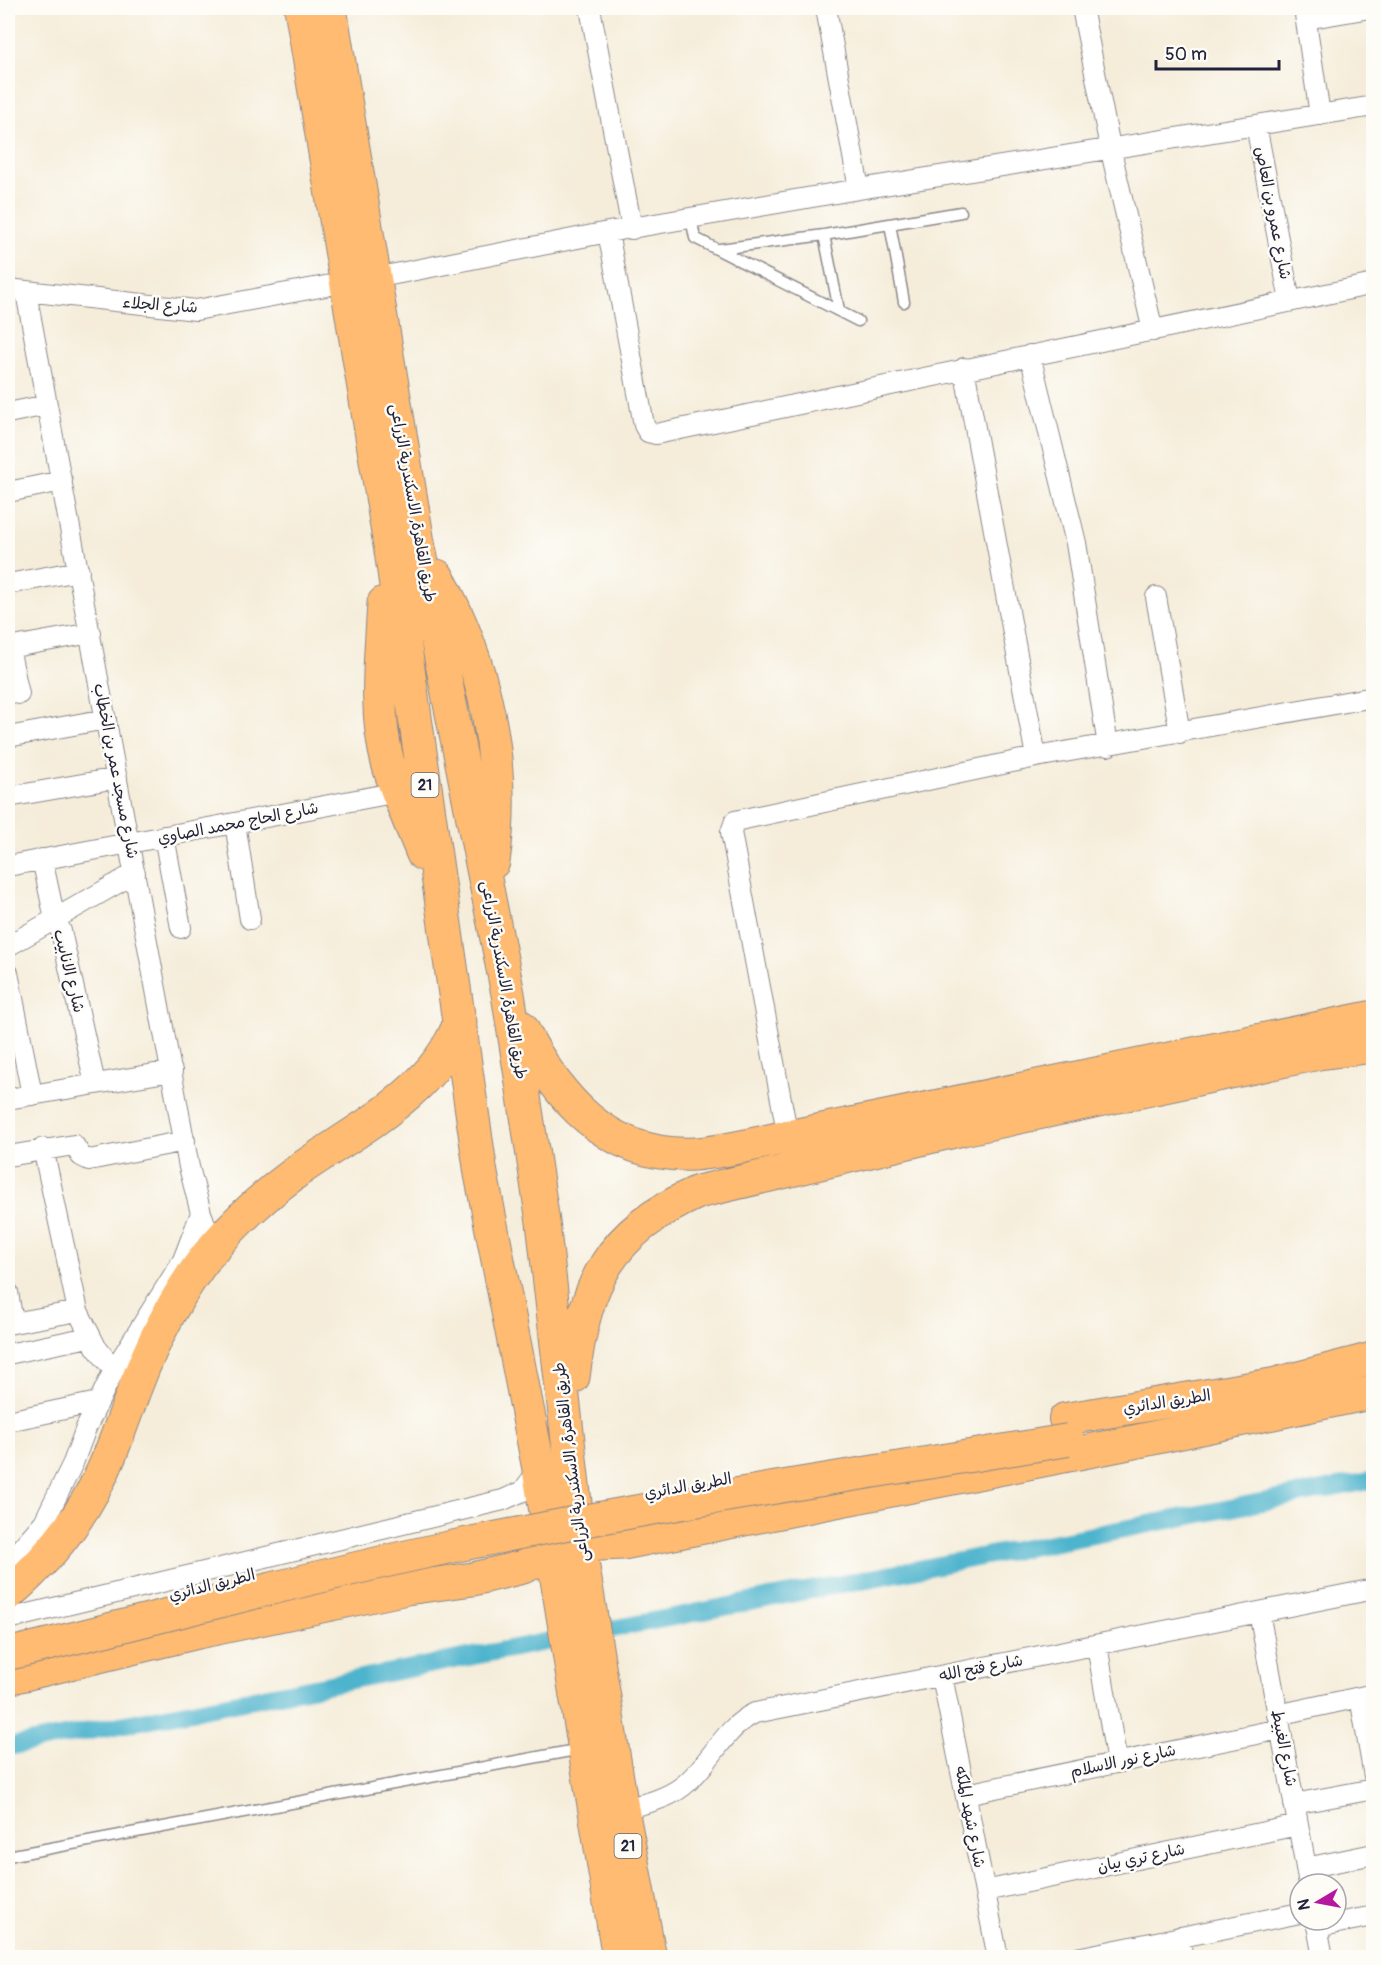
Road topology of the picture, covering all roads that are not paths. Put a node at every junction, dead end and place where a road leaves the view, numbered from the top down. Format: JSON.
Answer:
{"nodes":[{"id":1,"x":300,"y":8,"type":"edge"},
{"id":2,"x":330,"y":8,"type":"edge"},
{"id":3,"x":590,"y":8,"type":"edge"},
{"id":4,"x":826,"y":8,"type":"edge"},
{"id":5,"x":1082,"y":8,"type":"edge"},
{"id":6,"x":1370,"y":8,"type":"edge"},
{"id":7,"x":1305,"y":13,"type":"edge"},
{"id":8,"x":1374,"y":105,"type":"edge"},
{"id":9,"x":1320,"y":115,"type":"junction"},
{"id":10,"x":1256,"y":125,"type":"junction"},
{"id":11,"x":1110,"y":147,"type":"junction"},
{"id":12,"x":859,"y":189,"type":"junction"},
{"id":13,"x":961,"y":212,"type":"dead end"},
{"id":14,"x":691,"y":218,"type":"junction"},
{"id":15,"x":890,"y":224,"type":"junction"},
{"id":16,"x":632,"y":229,"type":"junction"},
{"id":17,"x":608,"y":232,"type":"junction"},
{"id":18,"x":824,"y":235,"type":"junction"},
{"id":19,"x":720,"y":249,"type":"junction"},
{"id":20,"x":361,"y":280,"type":"junction"},
{"id":21,"x":1374,"y":284,"type":"edge"},
{"id":22,"x":17,"y":290,"type":"edge"},
{"id":23,"x":1290,"y":301,"type":"junction"},
{"id":24,"x":904,"y":302,"type":"dead end"},
{"id":25,"x":839,"y":310,"type":"junction"},
{"id":26,"x":858,"y":321,"type":"dead end"},
{"id":27,"x":1153,"y":331,"type":"junction"},
{"id":28,"x":1030,"y":355,"type":"junction"},
{"id":29,"x":964,"y":368,"type":"junction"},
{"id":30,"x":47,"y":405,"type":"junction"},
{"id":31,"x":8,"y":413,"type":"edge"},
{"id":32,"x":62,"y":481,"type":"junction"},
{"id":33,"x":8,"y":492,"type":"edge"},
{"id":34,"x":405,"y":547,"type":"junction"},
{"id":35,"x":79,"y":571,"type":"junction"},
{"id":36,"x":8,"y":584,"type":"edge"},
{"id":37,"x":1156,"y":597,"type":"dead end"},
{"id":38,"x":91,"y":633,"type":"junction"},
{"id":39,"x":8,"y":648,"type":"edge"},
{"id":40,"x":18,"y":694,"type":"dead end"},
{"id":41,"x":1374,"y":697,"type":"edge"},
{"id":42,"x":106,"y":719,"type":"junction"},
{"id":43,"x":1180,"y":733,"type":"junction"},
{"id":44,"x":8,"y":736,"type":"edge"},
{"id":45,"x":1108,"y":746,"type":"junction"},
{"id":46,"x":1036,"y":757,"type":"junction"},
{"id":47,"x":117,"y":778,"type":"junction"},
{"id":48,"x":398,"y":792,"type":"junction"},
{"id":49,"x":8,"y":797,"type":"edge"},
{"id":50,"x":235,"y":823,"type":"junction"},
{"id":51,"x":164,"y":836,"type":"junction"},
{"id":52,"x":129,"y":843,"type":"junction"},
{"id":53,"x":42,"y":859,"type":"junction"},
{"id":54,"x":8,"y":866,"type":"edge"},
{"id":55,"x":135,"y":873,"type":"junction"},
{"id":56,"x":443,"y":899,"type":"junction"},
{"id":57,"x":55,"y":919,"type":"junction"},
{"id":58,"x":250,"y":919,"type":"dead end"},
{"id":59,"x":180,"y":928,"type":"dead end"},
{"id":60,"x":8,"y":946,"type":"edge"},
{"id":61,"x":8,"y":973,"type":"edge"},
{"id":62,"x":508,"y":994,"type":"junction"},
{"id":63,"x":1374,"y":1017,"type":"edge"},
{"id":64,"x":460,"y":1022,"type":"junction"},
{"id":65,"x":1374,"y":1046,"type":"edge"},
{"id":66,"x":172,"y":1071,"type":"junction"},
{"id":67,"x":95,"y":1084,"type":"junction"},
{"id":68,"x":32,"y":1095,"type":"junction"},
{"id":69,"x":8,"y":1099,"type":"edge"},
{"id":70,"x":960,"y":1115,"type":"junction"},
{"id":71,"x":788,"y":1137,"type":"junction"},
{"id":72,"x":185,"y":1141,"type":"junction"},
{"id":73,"x":43,"y":1149,"type":"junction"},
{"id":74,"x":8,"y":1156,"type":"edge"},
{"id":75,"x":201,"y":1213,"type":"junction"},
{"id":76,"x":214,"y":1247,"type":"junction"},
{"id":77,"x":8,"y":1292,"type":"edge"},
{"id":78,"x":78,"y":1311,"type":"junction"},
{"id":79,"x":10,"y":1323,"type":"edge"},
{"id":80,"x":89,"y":1337,"type":"junction"},
{"id":81,"x":8,"y":1354,"type":"edge"},
{"id":82,"x":1374,"y":1358,"type":"edge"},
{"id":83,"x":114,"y":1370,"type":"junction"},
{"id":84,"x":1374,"y":1377,"type":"edge"},
{"id":85,"x":1374,"y":1392,"type":"edge"},
{"id":86,"x":98,"y":1402,"type":"junction"},
{"id":87,"x":8,"y":1421,"type":"edge"},
{"id":88,"x":1067,"y":1429,"type":"junction"},
{"id":89,"x":567,"y":1436,"type":"junction"},
{"id":90,"x":539,"y":1469,"type":"junction"},
{"id":91,"x":566,"y":1554,"type":"junction"},
{"id":92,"x":8,"y":1563,"type":"edge"},
{"id":93,"x":1374,"y":1589,"type":"edge"},
{"id":94,"x":8,"y":1594,"type":"edge"},
{"id":95,"x":1258,"y":1612,"type":"junction"},
{"id":96,"x":8,"y":1619,"type":"edge"},
{"id":97,"x":8,"y":1637,"type":"edge"},
{"id":98,"x":1097,"y":1645,"type":"junction"},
{"id":99,"x":8,"y":1654,"type":"edge"},
{"id":100,"x":942,"y":1676,"type":"junction"},
{"id":101,"x":8,"y":1678,"type":"edge"},
{"id":102,"x":1367,"y":1695,"type":"edge"},
{"id":103,"x":1279,"y":1722,"type":"junction"},
{"id":104,"x":593,"y":1742,"type":"junction"},
{"id":105,"x":1117,"y":1763,"type":"junction"},
{"id":106,"x":1374,"y":1776,"type":"edge"},
{"id":107,"x":1374,"y":1789,"type":"edge"},
{"id":108,"x":966,"y":1794,"type":"junction"},
{"id":109,"x":1294,"y":1804,"type":"junction"},
{"id":110,"x":622,"y":1809,"type":"junction"},
{"id":111,"x":1298,"y":1825,"type":"junction"},
{"id":112,"x":1374,"y":1854,"type":"edge"},
{"id":113,"x":8,"y":1856,"type":"edge"},
{"id":114,"x":1307,"y":1872,"type":"edge"},
{"id":115,"x":1320,"y":1872,"type":"edge"},
{"id":116,"x":985,"y":1891,"type":"junction"},
{"id":117,"x":1288,"y":1915,"type":"edge"},
{"id":118,"x":1374,"y":1916,"type":"edge"},
{"id":119,"x":1348,"y":1920,"type":"edge"},
{"id":120,"x":1318,"y":1932,"type":"edge"},
{"id":121,"x":1179,"y":1937,"type":"junction"},
{"id":122,"x":619,"y":1958,"type":"edge"},
{"id":123,"x":650,"y":1958,"type":"edge"},
{"id":124,"x":998,"y":1958,"type":"edge"},
{"id":125,"x":1077,"y":1958,"type":"edge"},
{"id":126,"x":1183,"y":1958,"type":"edge"},
{"id":127,"x":1323,"y":1958,"type":"edge"}],
"edges":[{"from":1,"to":20,"type":"highway","name":"طريق القاهرة, الاسكندرية الزراعى","number":"21"},
{"from":2,"to":20,"type":"highway","name":"طريق القاهرة, الاسكندرية الزراعى","number":"21"},
{"from":3,"to":16,"type":"street"},
{"from":4,"to":12,"type":"street"},
{"from":5,"to":11,"type":"street"},
{"from":6,"to":7,"type":"street"},
{"from":7,"to":9,"type":"street"},
{"from":8,"to":9,"type":"street","name":"شارع الجلاء"},
{"from":9,"to":10,"type":"street","name":"شارع الجلاء"},
{"from":10,"to":11,"type":"street","name":"شارع الجلاء"},
{"from":10,"to":23,"type":"street","name":"شارع عمرو بن العاص"},
{"from":11,"to":12,"type":"street","name":"شارع الجلاء"},
{"from":11,"to":27,"type":"street"},
{"from":12,"to":14,"type":"street","name":"شارع الجلاء"},
{"from":13,"to":15,"type":"lane"},
{"from":14,"to":16,"type":"street","name":"شارع الجلاء"},
{"from":14,"to":19,"type":"lane"},
{"from":15,"to":18,"type":"lane"},
{"from":15,"to":24,"type":"lane"},
{"from":16,"to":17,"type":"street","name":"شارع الجلاء"},
{"from":17,"to":20,"type":"street","name":"شارع الجلاء"},
{"from":17,"to":29,"type":"street"},
{"from":18,"to":19,"type":"lane"},
{"from":18,"to":25,"type":"lane"},
{"from":19,"to":25,"type":"lane"},
{"from":20,"to":22,"type":"street","name":"شارع الجلاء"},
{"from":20,"to":34,"type":"highway","name":"طريق القاهرة, الاسكندرية الزراعى","number":"21"},
{"from":21,"to":23,"type":"street"},
{"from":22,"to":30,"type":"street","name":"شارع مسجد عمر بن الخطاب"},
{"from":23,"to":27,"type":"street"},
{"from":25,"to":26,"type":"lane"},
{"from":27,"to":28,"type":"street"},
{"from":28,"to":29,"type":"street"},
{"from":28,"to":45,"type":"street"},
{"from":29,"to":46,"type":"street"},
{"from":30,"to":31,"type":"street"},
{"from":30,"to":32,"type":"street","name":"شارع مسجد عمر بن الخطاب"},
{"from":32,"to":33,"type":"street"},
{"from":32,"to":35,"type":"street","name":"شارع مسجد عمر بن الخطاب"},
{"from":34,"to":48,"type":"highway"},
{"from":34,"to":56,"type":"highway","name":"طريق القاهرة, الاسكندرية الزراعى","number":"21"},
{"from":34,"to":62,"type":"highway","name":"طريق القاهرة, الاسكندرية الزراعى","number":"21"},
{"from":35,"to":36,"type":"street"},
{"from":35,"to":38,"type":"street","name":"شارع مسجد عمر بن الخطاب"},
{"from":37,"to":43,"type":"street"},
{"from":38,"to":39,"type":"street"},
{"from":38,"to":42,"type":"street","name":"شارع مسجد عمر بن الخطاب"},
{"from":39,"to":40,"type":"street"},
{"from":41,"to":43,"type":"street"},
{"from":42,"to":44,"type":"street"},
{"from":42,"to":47,"type":"street","name":"شارع مسجد عمر بن الخطاب"},
{"from":43,"to":45,"type":"street"},
{"from":45,"to":46,"type":"street"},
{"from":46,"to":71,"type":"street"},
{"from":47,"to":49,"type":"street"},
{"from":47,"to":52,"type":"street","name":"شارع مسجد عمر بن الخطاب"},
{"from":48,"to":50,"type":"street","name":"شارع الحاج محمد الصاوي"},
{"from":48,"to":56,"type":"highway"},
{"from":50,"to":51,"type":"street","name":"شارع الحاج محمد الصاوي"},
{"from":50,"to":58,"type":"street"},
{"from":51,"to":52,"type":"street","name":"شارع الحاج محمد الصاوي"},
{"from":51,"to":59,"type":"street"},
{"from":52,"to":53,"type":"street","name":"شارع الحاج محمد الصاوي"},
{"from":52,"to":55,"type":"street","name":"شارع مسجد عمر بن الخطاب"},
{"from":53,"to":54,"type":"street","name":"شارع الحاج محمد الصاوي"},
{"from":53,"to":57,"type":"street","name":"شارع الانابيب"},
{"from":55,"to":57,"type":"street"},
{"from":55,"to":66,"type":"street","name":"شارع مسجد عمر بن الخطاب"},
{"from":56,"to":64,"type":"highway","name":"طريق القاهرة, الاسكندرية الزراعى","number":"21"},
{"from":57,"to":60,"type":"street"},
{"from":57,"to":67,"type":"street","name":"شارع الانابيب"},
{"from":61,"to":68,"type":"street"},
{"from":62,"to":71,"type":"highway"},
{"from":62,"to":89,"type":"highway","name":"طريق القاهرة, الاسكندرية الزراعى","number":"21"},
{"from":63,"to":70,"type":"highway"},
{"from":64,"to":76,"type":"highway"},
{"from":64,"to":90,"type":"highway","name":"طريق القاهرة, الاسكندرية الزراعى","number":"21"},
{"from":65,"to":70,"type":"highway"},
{"from":66,"to":67,"type":"street"},
{"from":66,"to":72,"type":"street","name":"شارع مسجد عمر بن الخطاب"},
{"from":67,"to":68,"type":"street"},
{"from":68,"to":69,"type":"street"},
{"from":70,"to":71,"type":"highway"},
{"from":70,"to":89,"type":"highway"},
{"from":72,"to":73,"type":"street"},
{"from":72,"to":75,"type":"street","name":"شارع مسجد عمر بن الخطاب"},
{"from":73,"to":74,"type":"street"},
{"from":73,"to":78,"type":"street"},
{"from":75,"to":76,"type":"street","name":"شارع مسجد عمر بن الخطاب"},
{"from":75,"to":83,"type":"street"},
{"from":76,"to":94,"type":"highway"},
{"from":77,"to":79,"type":"street"},
{"from":78,"to":79,"type":"street"},
{"from":78,"to":80,"type":"street"},
{"from":80,"to":81,"type":"street"},
{"from":80,"to":83,"type":"street"},
{"from":82,"to":88,"type":"main road","name":"الطريق الدائري"},
{"from":83,"to":86,"type":"street"},
{"from":84,"to":88,"type":"main road","name":"الطريق الدائري"},
{"from":85,"to":91,"type":"highway"},
{"from":86,"to":87,"type":"street"},
{"from":86,"to":92,"type":"street"},
{"from":88,"to":97,"type":"main road","name":"الطريق الدائري"},
{"from":88,"to":99,"type":"main road","name":"الطريق الدائري","bridge":true},
{"from":89,"to":91,"type":"highway","name":"طريق القاهرة, الاسكندرية الزراعى","number":"21"},
{"from":90,"to":91,"type":"highway","name":"طريق القاهرة, الاسكندرية الزراعى","number":"21"},
{"from":90,"to":96,"type":"street"},
{"from":91,"to":101,"type":"highway"},
{"from":91,"to":104,"type":"highway","name":"طريق القاهرة, الاسكندرية الزراعى","number":"21"},
{"from":93,"to":95,"type":"street","name":"شارع فتح الله"},
{"from":95,"to":98,"type":"street","name":"شارع فتح الله"},
{"from":95,"to":103,"type":"street","name":"شارع الغبيط"},
{"from":98,"to":100,"type":"street","name":"شارع فتح الله"},
{"from":98,"to":105,"type":"street"},
{"from":100,"to":108,"type":"street","name":"شارع شهد الملكه"},
{"from":100,"to":110,"type":"street","name":"شارع فتح الله"},
{"from":102,"to":103,"type":"street","name":"شارع نور الاسلام"},
{"from":102,"to":106,"type":"street"},
{"from":103,"to":105,"type":"street","name":"شارع نور الاسلام"},
{"from":103,"to":109,"type":"street","name":"شارع الغبيط"},
{"from":104,"to":110,"type":"highway","name":"طريق القاهرة, الاسكندرية الزراعى","number":"21"},
{"from":104,"to":113,"type":"lane"},
{"from":104,"to":122,"type":"highway","name":"طريق القاهرة, الاسكندرية الزراعى","number":"21"},
{"from":105,"to":108,"type":"street","name":"شارع نور الاسلام"},
{"from":107,"to":109,"type":"street"},
{"from":108,"to":116,"type":"street","name":"شارع شهد الملكه"},
{"from":109,"to":111,"type":"street","name":"شارع الغبيط"},
{"from":110,"to":123,"type":"highway","name":"طريق القاهرة, الاسكندرية الزراعى","number":"21"},
{"from":111,"to":114,"type":"street","name":"شارع الغبيط"},
{"from":111,"to":116,"type":"street","name":"شارع تري بيان"},
{"from":112,"to":115,"type":"street"},
{"from":116,"to":124,"type":"street","name":"شارع شهد الملكه"},
{"from":117,"to":121,"type":"street"},
{"from":118,"to":119,"type":"street"},
{"from":120,"to":127,"type":"street"},
{"from":121,"to":125,"type":"street"},
{"from":121,"to":126,"type":"street"}]}
